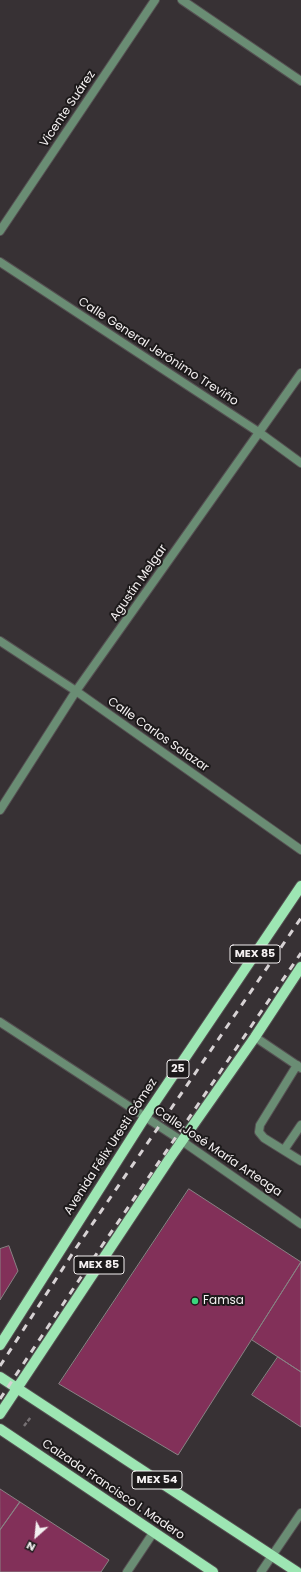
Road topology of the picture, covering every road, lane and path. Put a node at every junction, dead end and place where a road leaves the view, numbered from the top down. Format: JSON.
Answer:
{"nodes":[{"id":1,"x":155,"y":0,"type":"edge"},
{"id":2,"x":182,"y":0,"type":"edge"},
{"id":3,"x":301,"y":81,"type":"edge"},
{"id":4,"x":0,"y":231,"type":"edge"},
{"id":5,"x":0,"y":262,"type":"edge"},
{"id":6,"x":301,"y":373,"type":"edge"},
{"id":7,"x":260,"y":433,"type":"junction"},
{"id":8,"x":301,"y":463,"type":"edge"},
{"id":9,"x":0,"y":641,"type":"edge"},
{"id":10,"x":76,"y":692,"type":"junction"},
{"id":11,"x":0,"y":810,"type":"edge"},
{"id":12,"x":301,"y":850,"type":"edge"},
{"id":13,"x":301,"y":886,"type":"edge"},
{"id":14,"x":301,"y":967,"type":"edge"},
{"id":15,"x":0,"y":1022,"type":"edge"},
{"id":16,"x":210,"y":1022,"type":"joint"},
{"id":17,"x":256,"y":1037,"type":"junction"},
{"id":18,"x":299,"y":1067,"type":"edge"},
{"id":19,"x":145,"y":1117,"type":"junction"},
{"id":20,"x":301,"y":1125,"type":"edge"},
{"id":21,"x":182,"y":1142,"type":"junction"},
{"id":22,"x":284,"y":1150,"type":"junction"},
{"id":23,"x":301,"y":1161,"type":"edge"},
{"id":24,"x":301,"y":1224,"type":"edge"},
{"id":25,"x":0,"y":1345,"type":"edge"},
{"id":26,"x":0,"y":1378,"type":"edge"},
{"id":27,"x":17,"y":1389,"type":"junction"},
{"id":28,"x":40,"y":1404,"type":"junction"},
{"id":29,"x":0,"y":1414,"type":"edge"},
{"id":30,"x":0,"y":1429,"type":"edge"},
{"id":31,"x":15,"y":1439,"type":"junction"},
{"id":32,"x":301,"y":1513,"type":"edge"},
{"id":33,"x":153,"y":1533,"type":"junction"},
{"id":34,"x":272,"y":1556,"type":"junction"},
{"id":35,"x":127,"y":1572,"type":"edge"},
{"id":36,"x":212,"y":1572,"type":"edge"},
{"id":37,"x":261,"y":1572,"type":"edge"},
{"id":38,"x":297,"y":1572,"type":"edge"}],
"edges":[{"from":1,"to":4,"type":"street","name":"Vicente Suárez"},
{"from":2,"to":3,"type":"street"},
{"from":5,"to":7,"type":"street","name":"Calle General Jerónimo Treviño"},
{"from":6,"to":7,"type":"street","name":"Agustín Melgar"},
{"from":7,"to":8,"type":"street","name":"Calle General Jerónimo Treviño"},
{"from":7,"to":10,"type":"street","name":"Agustín Melgar"},
{"from":9,"to":10,"type":"street","name":"Calle Carlos Salazar"},
{"from":10,"to":11,"type":"street","name":"Agustín Melgar"},
{"from":10,"to":12,"type":"street","name":"Calle Carlos Salazar"},
{"from":13,"to":16,"type":"main road","name":"Avenida Félix Uresti Gómez","number":"MEX 85"},
{"from":14,"to":17,"type":"main road","number":"MEX 85"},
{"from":15,"to":19,"type":"street","name":"Calle José María Arteaga"},
{"from":16,"to":19,"type":"main road","name":"Avenida Félix Uresti Gómez","number":"25"},
{"from":17,"to":18,"type":"street"},
{"from":17,"to":21,"type":"main road","number":"MEX 85"},
{"from":18,"to":22,"type":"street"},
{"from":19,"to":21,"type":"street","name":"Calle José María Arteaga"},
{"from":19,"to":25,"type":"main road","name":"Avenida Félix Uresti Gómez","number":"MEX 85"},
{"from":20,"to":22,"type":"street"},
{"from":21,"to":24,"type":"street","name":"Calle José María Arteaga"},
{"from":21,"to":27,"type":"main road","number":"MEX 85"},
{"from":22,"to":23,"type":"street"},
{"from":26,"to":27,"type":"main road","number":"MEX 54"},
{"from":27,"to":28,"type":"main road","number":"MEX 54"},
{"from":27,"to":29,"type":"main road"},
{"from":28,"to":31,"type":"path"},
{"from":28,"to":34,"type":"main road","number":"MEX 54"},
{"from":30,"to":31,"type":"main road","name":"Calzada Francisco I. Madero"},
{"from":31,"to":33,"type":"main road","name":"Calzada Francisco I. Madero"},
{"from":32,"to":34,"type":"street"},
{"from":33,"to":35,"type":"street"},
{"from":33,"to":36,"type":"main road","name":"Calzada Francisco I. Madero"},
{"from":34,"to":37,"type":"street"},
{"from":34,"to":38,"type":"main road","number":"MEX 54"}]}
